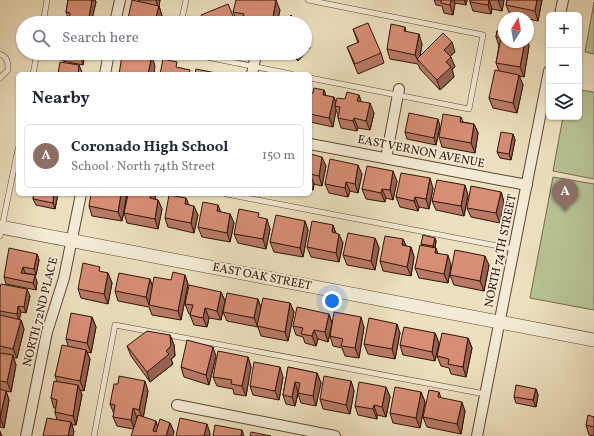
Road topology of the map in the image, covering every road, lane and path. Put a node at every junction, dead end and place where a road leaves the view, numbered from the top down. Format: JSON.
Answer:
{"nodes":[{"id":1,"x":47,"y":0,"type":"edge"},
{"id":2,"x":120,"y":0,"type":"edge"},
{"id":3,"x":186,"y":0,"type":"edge"},
{"id":4,"x":308,"y":0,"type":"edge"},
{"id":5,"x":563,"y":0,"type":"edge"},
{"id":6,"x":561,"y":12,"type":"edge"},
{"id":7,"x":44,"y":16,"type":"edge"},
{"id":8,"x":117,"y":16,"type":"edge"},
{"id":9,"x":183,"y":16,"type":"edge"},
{"id":10,"x":0,"y":55,"type":"edge"},
{"id":11,"x":36,"y":60,"type":"edge"},
{"id":12,"x":108,"y":60,"type":"edge"},
{"id":13,"x":223,"y":60,"type":"edge"},
{"id":14,"x":0,"y":62,"type":"edge"},
{"id":15,"x":253,"y":66,"type":"edge"},
{"id":16,"x":33,"y":72,"type":"edge"},
{"id":17,"x":105,"y":72,"type":"edge"},
{"id":18,"x":282,"y":72,"type":"edge"},
{"id":19,"x":0,"y":78,"type":"edge"},
{"id":20,"x":312,"y":78,"type":"edge"},
{"id":21,"x":546,"y":84,"type":"edge"},
{"id":22,"x":399,"y":92,"type":"junction"},
{"id":23,"x":312,"y":144,"type":"edge"},
{"id":24,"x":386,"y":158,"type":"junction"},
{"id":25,"x":16,"y":159,"type":"edge"},
{"id":26,"x":527,"y":185,"type":"junction"},
{"id":27,"x":81,"y":196,"type":"edge"},
{"id":28,"x":236,"y":196,"type":"edge"},
{"id":29,"x":1,"y":230,"type":"edge"},
{"id":30,"x":72,"y":241,"type":"junction"},
{"id":31,"x":514,"y":249,"type":"junction"},
{"id":32,"x":500,"y":321,"type":"junction"},
{"id":33,"x":594,"y":340,"type":"edge"},
{"id":34,"x":485,"y":394,"type":"junction"},
{"id":35,"x":177,"y":405,"type":"dead end"},
{"id":36,"x":26,"y":436,"type":"edge"},
{"id":37,"x":94,"y":436,"type":"edge"},
{"id":38,"x":335,"y":436,"type":"edge"},
{"id":39,"x":477,"y":436,"type":"edge"}],
"edges":[{"from":1,"to":7,"type":"lane"},
{"from":2,"to":8,"type":"street"},
{"from":3,"to":9,"type":"lane"},
{"from":4,"to":22,"type":"lane"},
{"from":5,"to":6,"type":"street"},
{"from":10,"to":14,"type":"lane"},
{"from":10,"to":19,"type":"lane"},
{"from":11,"to":16,"type":"lane"},
{"from":12,"to":17,"type":"street"},
{"from":13,"to":15,"type":"lane"},
{"from":15,"to":18,"type":"lane"},
{"from":20,"to":22,"type":"lane"},
{"from":21,"to":26,"type":"street","name":"NORTH 74TH STREET"},
{"from":22,"to":24,"type":"street"},
{"from":23,"to":24,"type":"street","name":"EAST VERNON AVENUE"},
{"from":24,"to":26,"type":"street","name":"EAST VERNON AVENUE"},
{"from":25,"to":29,"type":"lane"},
{"from":26,"to":31,"type":"street","name":"NORTH 74TH STREET"},
{"from":27,"to":30,"type":"street","name":"NORTH 72ND PLACE"},
{"from":28,"to":31,"type":"lane"},
{"from":29,"to":30,"type":"street","name":"EAST OAK STREET"},
{"from":30,"to":32,"type":"street","name":"EAST OAK STREET"},
{"from":30,"to":36,"type":"street","name":"NORTH 72ND PLACE"},
{"from":31,"to":32,"type":"street","name":"NORTH 74TH STREET"},
{"from":32,"to":33,"type":"street","name":"EAST OAK STREET"},
{"from":32,"to":34,"type":"street","name":"NORTH 74TH STREET"},
{"from":34,"to":37,"type":"lane"},
{"from":34,"to":39,"type":"street","name":"NORTH 74TH STREET"},
{"from":35,"to":38,"type":"street"}]}
